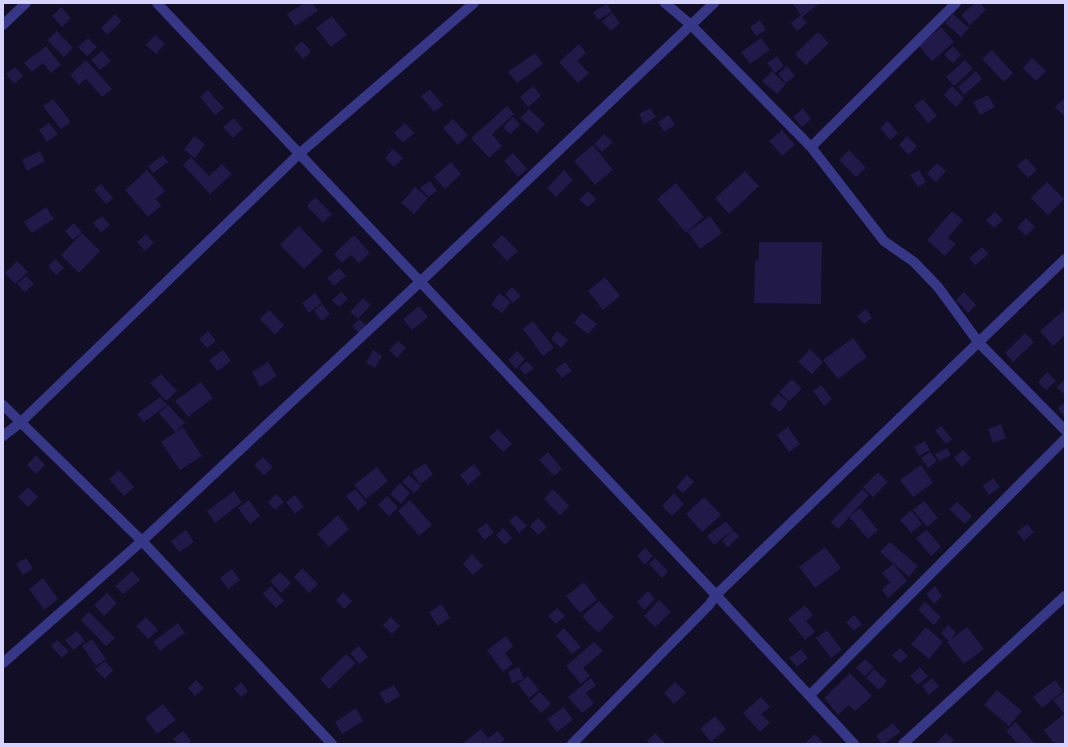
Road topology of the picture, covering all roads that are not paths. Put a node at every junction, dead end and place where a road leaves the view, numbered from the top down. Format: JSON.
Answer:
{"nodes":[{"id":1,"x":26,"y":3,"type":"edge"},
{"id":2,"x":157,"y":3,"type":"edge"},
{"id":3,"x":474,"y":3,"type":"edge"},
{"id":4,"x":665,"y":3,"type":"edge"},
{"id":5,"x":714,"y":3,"type":"edge"},
{"id":6,"x":956,"y":3,"type":"edge"},
{"id":7,"x":3,"y":25,"type":"edge"},
{"id":8,"x":691,"y":25,"type":"junction"},
{"id":9,"x":811,"y":147,"type":"junction"},
{"id":10,"x":299,"y":154,"type":"junction"},
{"id":11,"x":1065,"y":259,"type":"edge"},
{"id":12,"x":420,"y":282,"type":"junction"},
{"id":13,"x":979,"y":343,"type":"junction"},
{"id":14,"x":3,"y":405,"type":"edge"},
{"id":15,"x":21,"y":422,"type":"junction"},
{"id":16,"x":1065,"y":430,"type":"edge"},
{"id":17,"x":3,"y":436,"type":"edge"},
{"id":18,"x":1065,"y":439,"type":"edge"},
{"id":19,"x":142,"y":541,"type":"junction"},
{"id":20,"x":716,"y":595,"type":"junction"},
{"id":21,"x":1065,"y":596,"type":"edge"},
{"id":22,"x":3,"y":663,"type":"edge"},
{"id":23,"x":810,"y":695,"type":"junction"},
{"id":24,"x":332,"y":744,"type":"edge"},
{"id":25,"x":572,"y":744,"type":"edge"},
{"id":26,"x":854,"y":744,"type":"edge"},
{"id":27,"x":903,"y":744,"type":"edge"}],
"edges":[{"from":1,"to":7,"type":"street"},
{"from":2,"to":10,"type":"street"},
{"from":3,"to":10,"type":"street"},
{"from":4,"to":8,"type":"street"},
{"from":5,"to":8,"type":"street"},
{"from":6,"to":9,"type":"street"},
{"from":8,"to":9,"type":"street"},
{"from":8,"to":12,"type":"street"},
{"from":9,"to":13,"type":"street"},
{"from":10,"to":12,"type":"street"},
{"from":10,"to":15,"type":"street"},
{"from":11,"to":13,"type":"street"},
{"from":12,"to":19,"type":"street"},
{"from":12,"to":20,"type":"street"},
{"from":13,"to":16,"type":"street"},
{"from":13,"to":20,"type":"street"},
{"from":14,"to":15,"type":"street"},
{"from":15,"to":17,"type":"street"},
{"from":15,"to":19,"type":"street"},
{"from":18,"to":23,"type":"street"},
{"from":19,"to":22,"type":"street"},
{"from":19,"to":24,"type":"street"},
{"from":20,"to":23,"type":"street"},
{"from":20,"to":25,"type":"street"},
{"from":21,"to":27,"type":"street"},
{"from":23,"to":26,"type":"street"}]}
